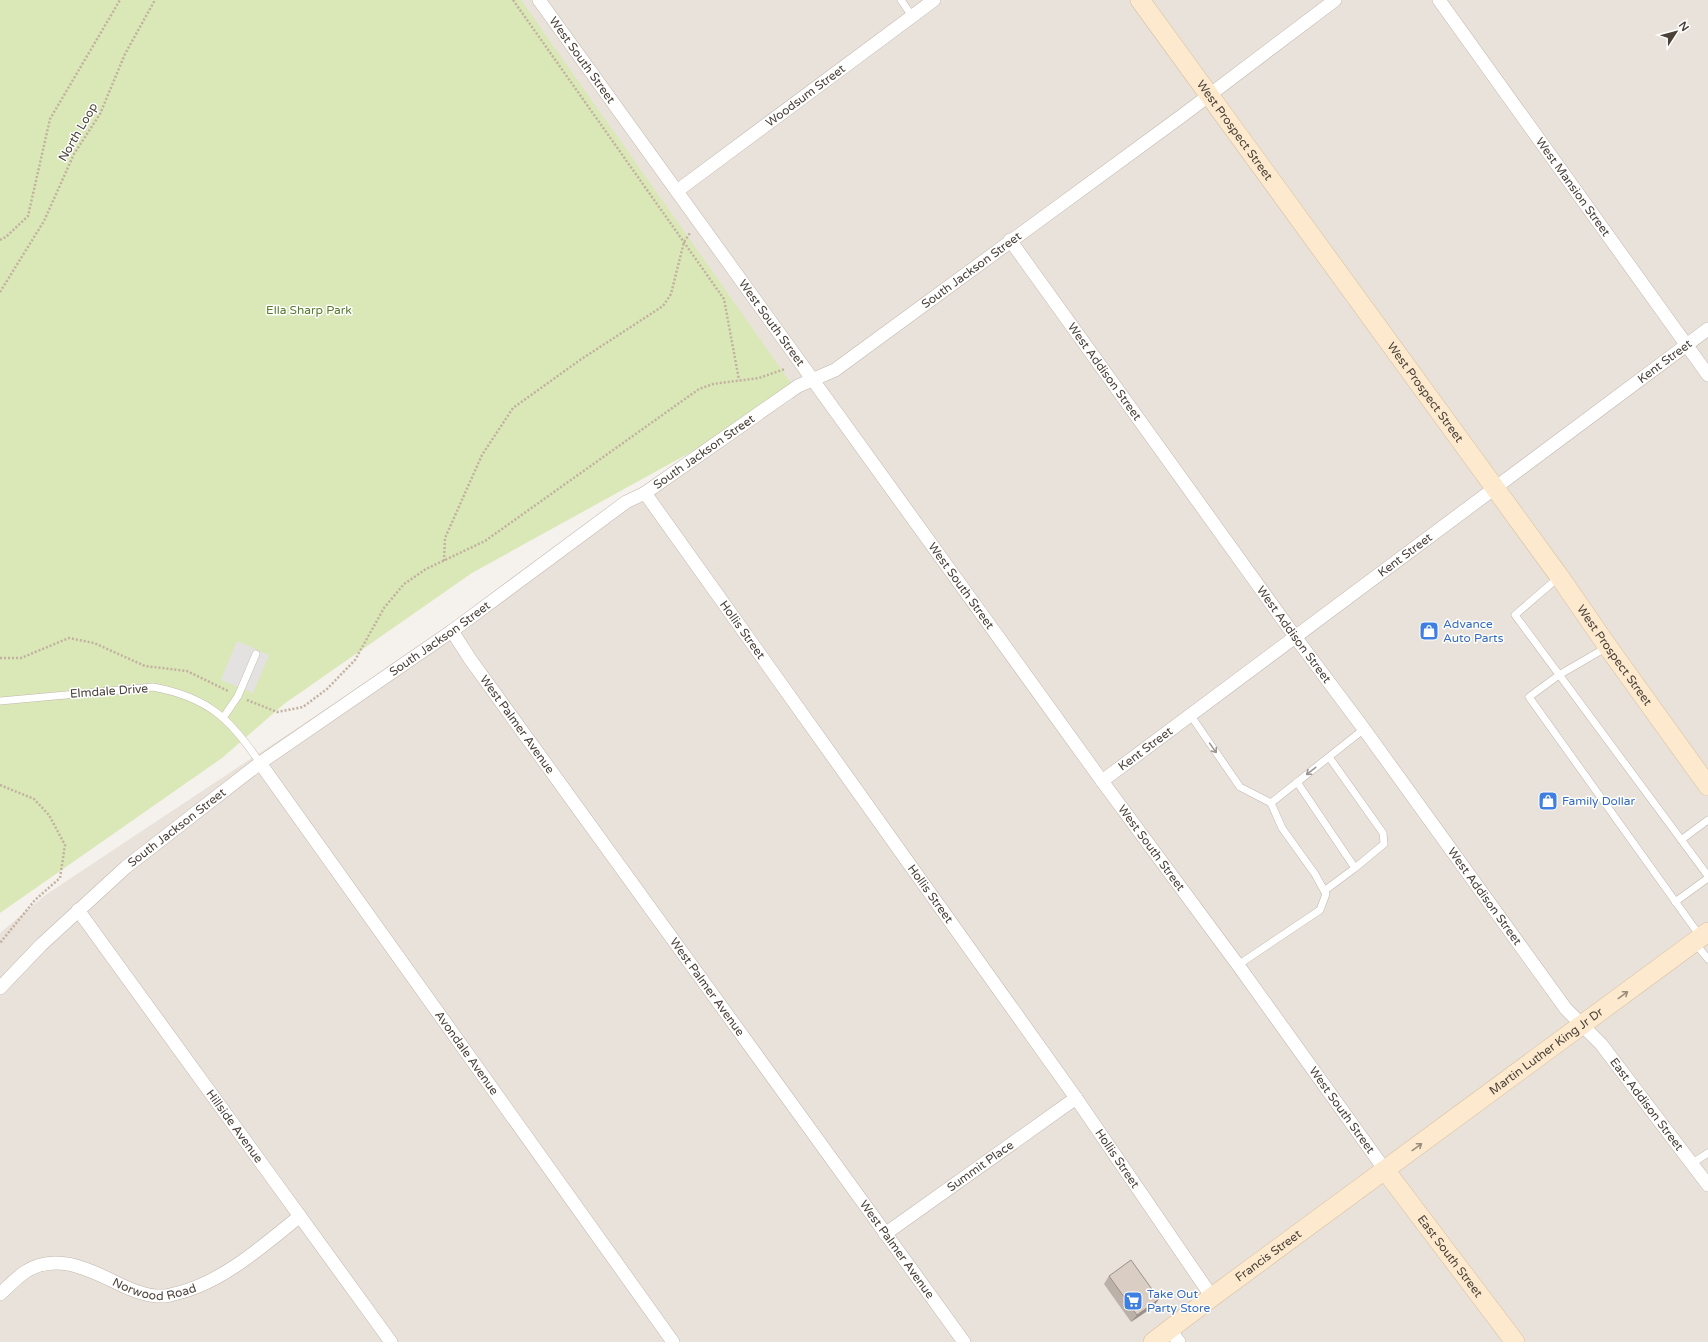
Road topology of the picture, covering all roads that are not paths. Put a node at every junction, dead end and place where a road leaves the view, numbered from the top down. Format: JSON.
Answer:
{"nodes":[{"id":1,"x":539,"y":0,"type":"edge"},
{"id":2,"x":901,"y":0,"type":"edge"},
{"id":3,"x":934,"y":0,"type":"edge"},
{"id":4,"x":1140,"y":0,"type":"edge"},
{"id":5,"x":1335,"y":0,"type":"edge"},
{"id":6,"x":1439,"y":0,"type":"edge"},
{"id":7,"x":912,"y":16,"type":"junction"},
{"id":8,"x":1210,"y":94,"type":"junction"},
{"id":9,"x":677,"y":191,"type":"junction"},
{"id":10,"x":1010,"y":240,"type":"junction"},
{"id":11,"x":1708,"y":329,"type":"edge"},
{"id":12,"x":1687,"y":345,"type":"junction"},
{"id":13,"x":1708,"y":375,"type":"edge"},
{"id":14,"x":814,"y":379,"type":"junction"},
{"id":15,"x":1494,"y":488,"type":"junction"},
{"id":16,"x":645,"y":493,"type":"junction"},
{"id":17,"x":1559,"y":576,"type":"junction"},
{"id":18,"x":452,"y":631,"type":"junction"},
{"id":19,"x":1296,"y":638,"type":"junction"},
{"id":20,"x":1608,"y":647,"type":"junction"},
{"id":21,"x":256,"y":654,"type":"dead end"},
{"id":22,"x":1560,"y":675,"type":"junction"},
{"id":23,"x":0,"y":701,"type":"edge"},
{"id":24,"x":1191,"y":716,"type":"junction"},
{"id":25,"x":223,"y":718,"type":"junction"},
{"id":26,"x":1364,"y":729,"type":"junction"},
{"id":27,"x":1329,"y":757,"type":"junction"},
{"id":28,"x":260,"y":763,"type":"junction"},
{"id":29,"x":1102,"y":781,"type":"junction"},
{"id":30,"x":1297,"y":782,"type":"junction"},
{"id":31,"x":1708,"y":786,"type":"edge"},
{"id":32,"x":1271,"y":803,"type":"junction"},
{"id":33,"x":1708,"y":820,"type":"edge"},
{"id":34,"x":1681,"y":840,"type":"junction"},
{"id":35,"x":1355,"y":868,"type":"junction"},
{"id":36,"x":1708,"y":877,"type":"edge"},
{"id":37,"x":1324,"y":891,"type":"junction"},
{"id":38,"x":1675,"y":902,"type":"junction"},
{"id":39,"x":78,"y":910,"type":"junction"},
{"id":40,"x":1701,"y":938,"type":"edge"},
{"id":41,"x":1708,"y":959,"type":"edge"},
{"id":42,"x":1238,"y":965,"type":"junction"},
{"id":43,"x":0,"y":988,"type":"edge"},
{"id":44,"x":1581,"y":1026,"type":"junction"},
{"id":45,"x":1076,"y":1098,"type":"junction"},
{"id":46,"x":1708,"y":1153,"type":"edge"},
{"id":47,"x":1691,"y":1164,"type":"junction"},
{"id":48,"x":1385,"y":1170,"type":"junction"},
{"id":49,"x":1708,"y":1185,"type":"edge"},
{"id":50,"x":300,"y":1216,"type":"junction"},
{"id":51,"x":886,"y":1234,"type":"junction"},
{"id":52,"x":0,"y":1294,"type":"edge"},
{"id":53,"x":1212,"y":1297,"type":"junction"},
{"id":54,"x":1174,"y":1336,"type":"edge"},
{"id":55,"x":391,"y":1342,"type":"edge"},
{"id":56,"x":673,"y":1342,"type":"edge"},
{"id":57,"x":964,"y":1342,"type":"edge"},
{"id":58,"x":1153,"y":1342,"type":"edge"},
{"id":59,"x":1515,"y":1342,"type":"edge"}],
"edges":[{"from":1,"to":9,"type":"street","name":"West South Street"},
{"from":2,"to":7,"type":"lane"},
{"from":3,"to":7,"type":"street","name":"Woodsum Street"},
{"from":4,"to":8,"type":"street","name":"West Prospect Street"},
{"from":5,"to":8,"type":"street","name":"South Jackson Street"},
{"from":6,"to":12,"type":"street","name":"West Mansion Street"},
{"from":7,"to":9,"type":"street","name":"Woodsum Street"},
{"from":8,"to":10,"type":"street","name":"South Jackson Street"},
{"from":8,"to":15,"type":"street","name":"West Prospect Street"},
{"from":9,"to":14,"type":"street","name":"West South Street"},
{"from":10,"to":14,"type":"street","name":"South Jackson Street"},
{"from":10,"to":19,"type":"street","name":"West Addison Street"},
{"from":11,"to":12,"type":"street","name":"Kent Street"},
{"from":12,"to":13,"type":"street","name":"West Mansion Street"},
{"from":12,"to":15,"type":"street","name":"Kent Street"},
{"from":14,"to":16,"type":"street","name":"South Jackson Street"},
{"from":14,"to":29,"type":"street","name":"West South Street"},
{"from":15,"to":17,"type":"street","name":"West Prospect Street"},
{"from":15,"to":19,"type":"street","name":"Kent Street"},
{"from":16,"to":18,"type":"street","name":"South Jackson Street"},
{"from":16,"to":45,"type":"street","name":"Hollis Street"},
{"from":17,"to":20,"type":"street","name":"West Prospect Street"},
{"from":17,"to":22,"type":"lane"},
{"from":18,"to":28,"type":"street","name":"South Jackson Street"},
{"from":18,"to":51,"type":"street","name":"West Palmer Avenue"},
{"from":19,"to":24,"type":"street","name":"Kent Street"},
{"from":19,"to":26,"type":"street","name":"West Addison Street"},
{"from":20,"to":22,"type":"lane"},
{"from":20,"to":31,"type":"street","name":"West Prospect Street"},
{"from":21,"to":25,"type":"lane"},
{"from":22,"to":34,"type":"lane"},
{"from":22,"to":38,"type":"lane"},
{"from":23,"to":25,"type":"lane","name":"Elmdale Drive"},
{"from":24,"to":29,"type":"street","name":"Kent Street"},
{"from":24,"to":32,"type":"lane","one_way":true},
{"from":25,"to":28,"type":"lane","name":"Elmdale Drive"},
{"from":26,"to":27,"type":"lane"},
{"from":26,"to":44,"type":"street","name":"West Addison Street"},
{"from":27,"to":30,"type":"lane","one_way":true},
{"from":27,"to":35,"type":"lane"},
{"from":28,"to":39,"type":"street","name":"South Jackson Street"},
{"from":28,"to":56,"type":"street","name":"Avondale Avenue"},
{"from":29,"to":42,"type":"street","name":"West South Street"},
{"from":30,"to":32,"type":"lane"},
{"from":30,"to":35,"type":"lane"},
{"from":32,"to":37,"type":"lane"},
{"from":33,"to":34,"type":"lane"},
{"from":34,"to":36,"type":"lane"},
{"from":35,"to":37,"type":"lane"},
{"from":36,"to":38,"type":"lane"},
{"from":37,"to":42,"type":"lane"},
{"from":38,"to":40,"type":"lane"},
{"from":39,"to":43,"type":"street","name":"South Jackson Street"},
{"from":39,"to":50,"type":"street","name":"Hillside Avenue"},
{"from":40,"to":41,"type":"lane"},
{"from":44,"to":40,"type":"street","name":"Martin Luther King Jr Dr","one_way":true},
{"from":42,"to":48,"type":"street","name":"West South Street"},
{"from":44,"to":47,"type":"street","name":"East Addison Street"},
{"from":48,"to":44,"type":"street","name":"Martin Luther King Jr Dr","one_way":true},
{"from":45,"to":51,"type":"street","name":"Summit Place"},
{"from":45,"to":53,"type":"street","name":"Hollis Street"},
{"from":46,"to":47,"type":"lane"},
{"from":47,"to":49,"type":"street","name":"East Addison Street"},
{"from":48,"to":53,"type":"street","name":"Francis Street"},
{"from":48,"to":59,"type":"street","name":"East South Street"},
{"from":50,"to":52,"type":"street","name":"Norwood Road"},
{"from":50,"to":55,"type":"street","name":"Hillside Avenue"},
{"from":51,"to":57,"type":"street","name":"West Palmer Avenue"},
{"from":53,"to":54,"type":"street","name":"Francis Street"},
{"from":54,"to":58,"type":"street","name":"Francis Street"}]}
